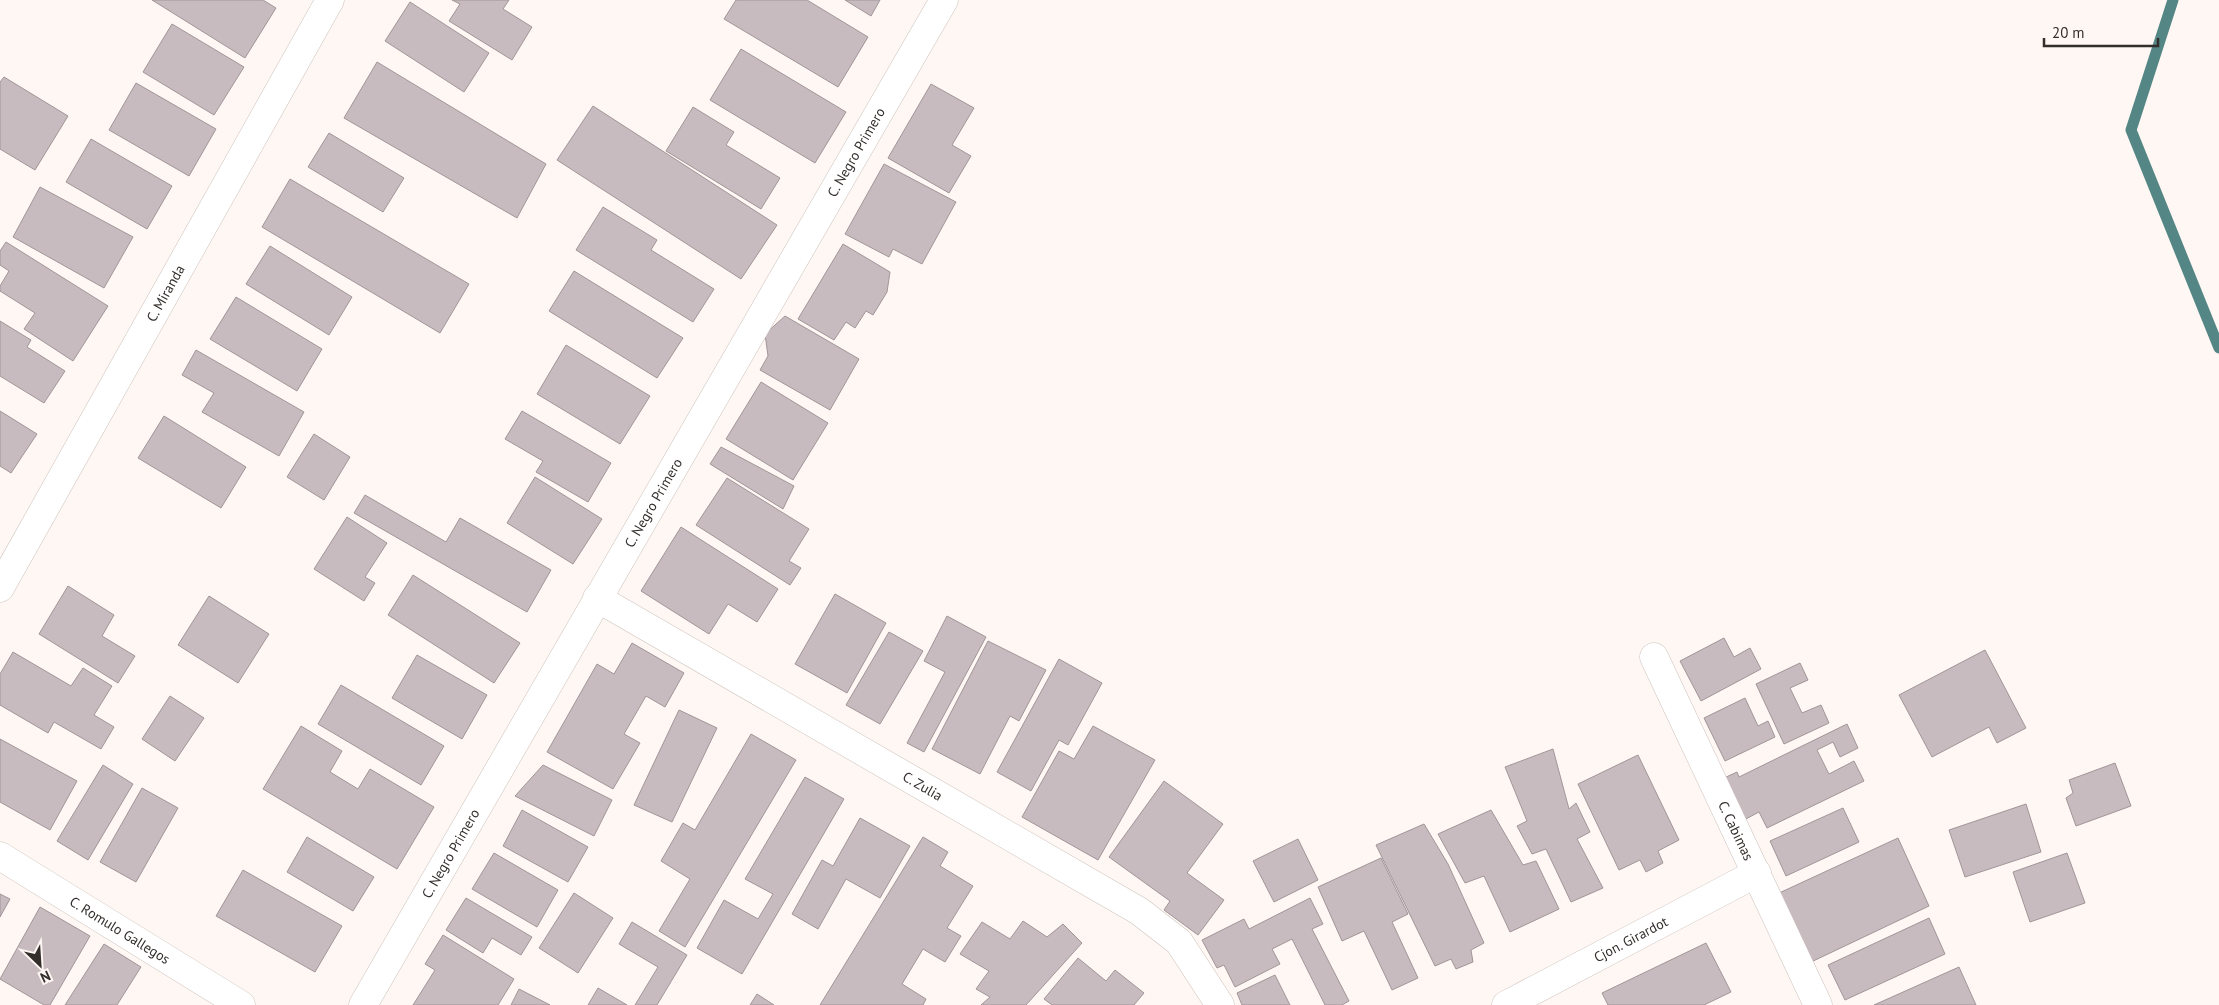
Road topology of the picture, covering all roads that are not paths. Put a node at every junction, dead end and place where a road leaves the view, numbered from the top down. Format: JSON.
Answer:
{"nodes":[{"id":1,"x":330,"y":0,"type":"edge"},
{"id":2,"x":944,"y":0,"type":"edge"},
{"id":3,"x":0,"y":588,"type":"edge"},
{"id":4,"x":597,"y":598,"type":"junction"},
{"id":5,"x":1654,"y":657,"type":"dead end"},
{"id":6,"x":0,"y":856,"type":"edge"},
{"id":7,"x":1757,"y":873,"type":"junction"},
{"id":8,"x":241,"y":1005,"type":"edge"},
{"id":9,"x":363,"y":1005,"type":"edge"},
{"id":10,"x":1220,"y":1005,"type":"edge"},
{"id":11,"x":1506,"y":1005,"type":"edge"},
{"id":12,"x":1818,"y":1005,"type":"edge"}],
"edges":[{"from":1,"to":3,"type":"street","name":"C. Miranda"},
{"from":2,"to":4,"type":"street","name":"C. Negro Primero"},
{"from":4,"to":9,"type":"street","name":"C. Negro Primero"},
{"from":4,"to":10,"type":"street","name":"C. Zulia"},
{"from":5,"to":7,"type":"street","name":"C. Cabimas"},
{"from":6,"to":8,"type":"street","name":"C. Romulo Gallegos"},
{"from":7,"to":11,"type":"street","name":"Cjon. Girardot"},
{"from":7,"to":12,"type":"street","name":"C. Cabimas"}]}
